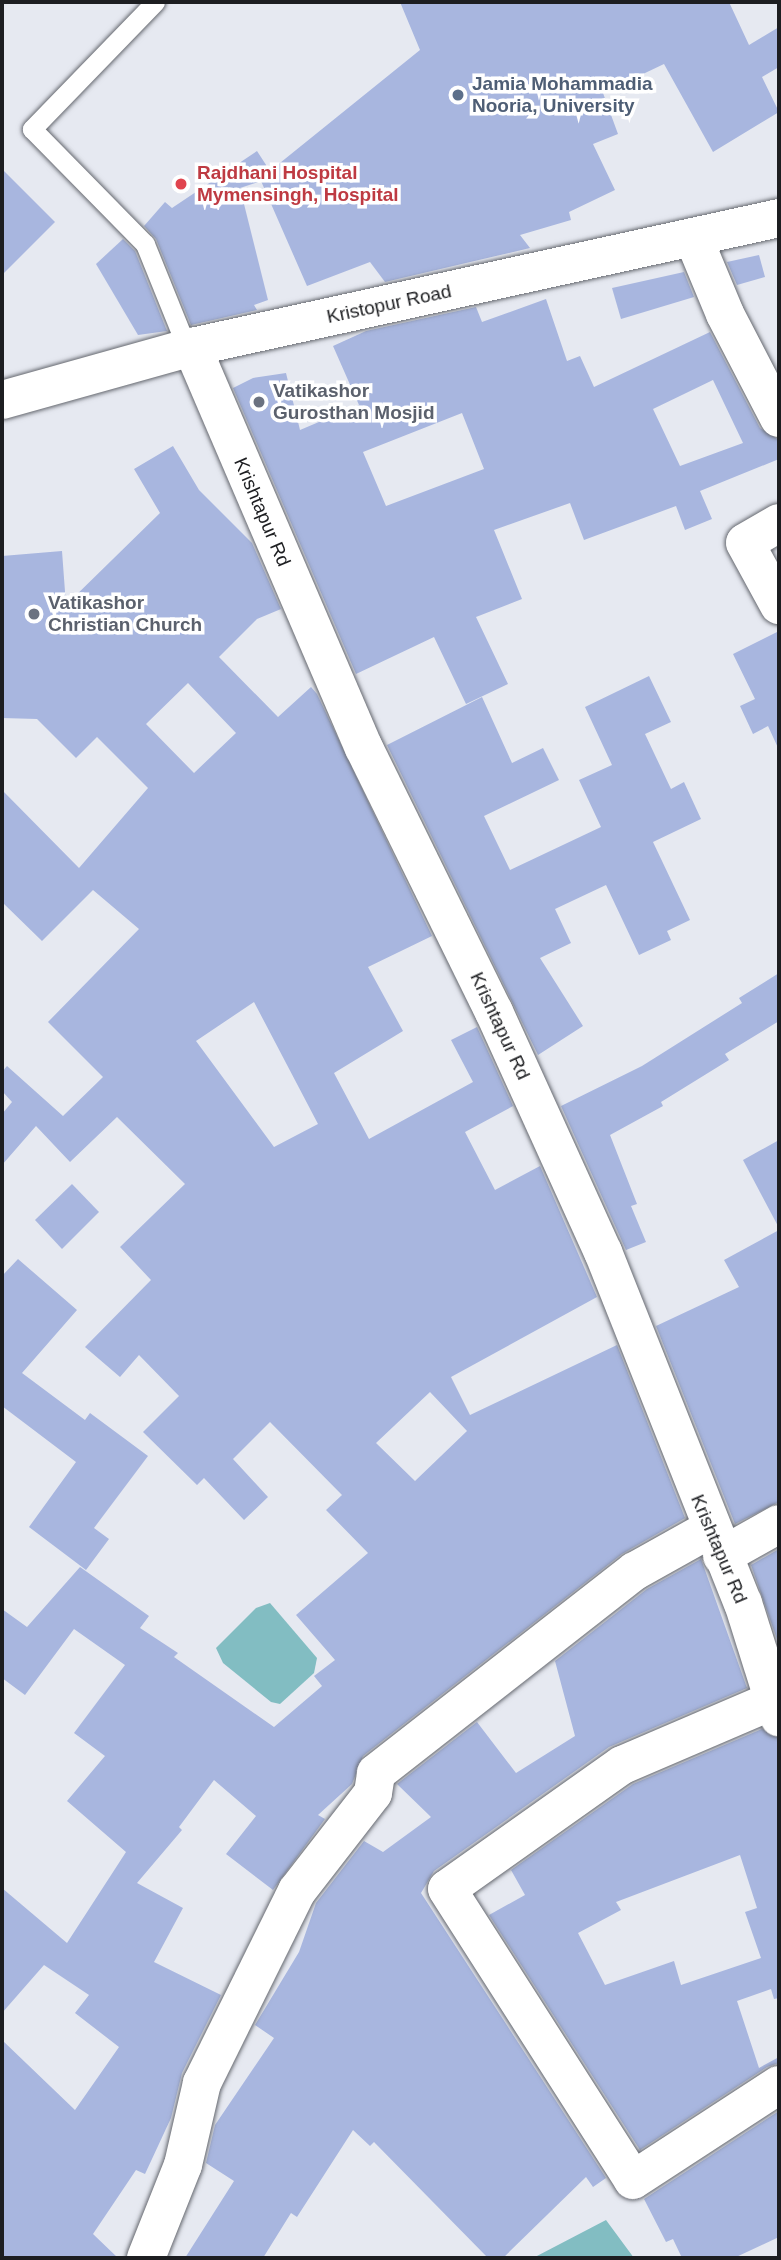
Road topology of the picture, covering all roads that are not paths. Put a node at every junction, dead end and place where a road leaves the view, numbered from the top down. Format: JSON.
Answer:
{"nodes":[{"id":1,"x":155,"y":2,"type":"edge"},
{"id":2,"x":779,"y":218,"type":"edge"},
{"id":3,"x":693,"y":237,"type":"junction"},
{"id":4,"x":190,"y":348,"type":"junction"},
{"id":5,"x":2,"y":400,"type":"edge"},
{"id":6,"x":779,"y":418,"type":"edge"},
{"id":7,"x":779,"y":523,"type":"edge"},
{"id":8,"x":779,"y":605,"type":"edge"},
{"id":9,"x":779,"y":1524,"type":"edge"},
{"id":10,"x":716,"y":1542,"type":"junction"},
{"id":11,"x":777,"y":1709,"type":"edge"},
{"id":12,"x":779,"y":2085,"type":"edge"},
{"id":13,"x":146,"y":2258,"type":"edge"}],
"edges":[{"from":1,"to":4,"type":"lane"},
{"from":2,"to":3,"type":"street","name":"Kristopur Road"},
{"from":3,"to":4,"type":"street","name":"Kristopur Road"},
{"from":3,"to":6,"type":"street"},
{"from":4,"to":5,"type":"street","name":"Kristopur Road"},
{"from":4,"to":10,"type":"street","name":"Krishtapur Rd"},
{"from":7,"to":8,"type":"street"},
{"from":9,"to":10,"type":"street"},
{"from":10,"to":11,"type":"street","name":"Krishtapur Rd"},
{"from":10,"to":13,"type":"street"},
{"from":11,"to":12,"type":"street"}]}
